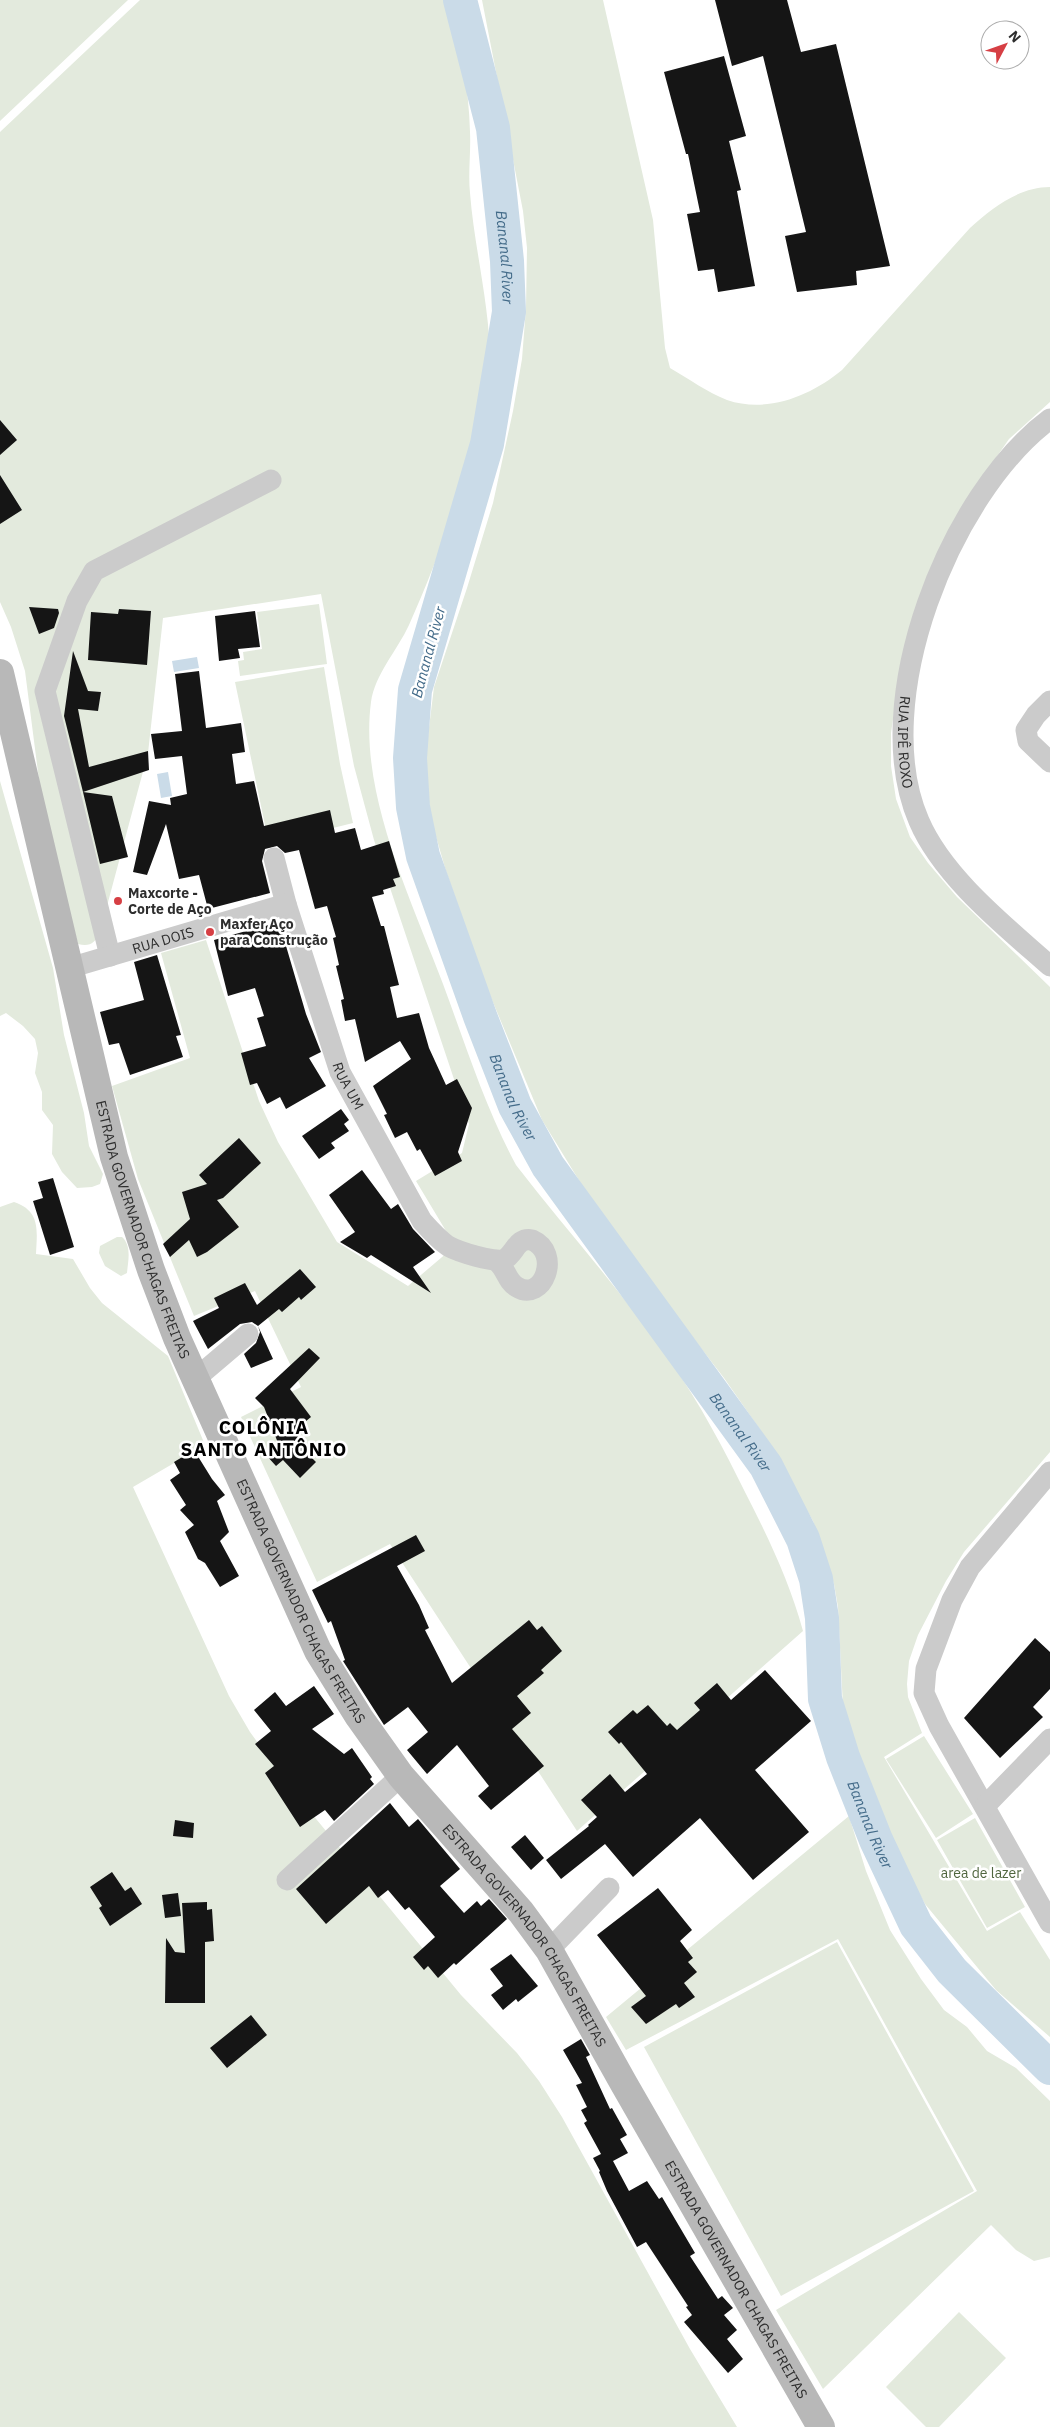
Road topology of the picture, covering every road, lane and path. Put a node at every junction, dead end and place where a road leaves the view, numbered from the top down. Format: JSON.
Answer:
{"nodes":[{"id":1,"x":1050,"y":419,"type":"edge"},
{"id":2,"x":271,"y":480,"type":"dead end"},
{"id":3,"x":1,"y":677,"type":"edge"},
{"id":4,"x":1050,"y":700,"type":"edge"},
{"id":5,"x":1050,"y":762,"type":"edge"},
{"id":6,"x":274,"y":858,"type":"dead end"},
{"id":7,"x":286,"y":904,"type":"junction"},
{"id":8,"x":110,"y":956,"type":"junction"},
{"id":9,"x":1050,"y":966,"type":"edge"},
{"id":10,"x":69,"y":968,"type":"junction"},
{"id":11,"x":496,"y":1261,"type":"dead end"},
{"id":12,"x":248,"y":1334,"type":"dead end"},
{"id":13,"x":195,"y":1379,"type":"junction"},
{"id":14,"x":1050,"y":1472,"type":"edge"},
{"id":15,"x":1050,"y":1739,"type":"edge"},
{"id":16,"x":401,"y":1776,"type":"junction"},
{"id":17,"x":985,"y":1806,"type":"junction"},
{"id":18,"x":287,"y":1880,"type":"dead end"},
{"id":19,"x":609,"y":1888,"type":"dead end"},
{"id":20,"x":1050,"y":1923,"type":"edge"},
{"id":21,"x":549,"y":1950,"type":"junction"},
{"id":22,"x":821,"y":2427,"type":"edge"}],
"edges":[{"from":1,"to":9,"type":"street","name":"RUA IPÊ ROXO"},
{"from":2,"to":8,"type":"street"},
{"from":3,"to":10,"type":"main road","name":"ESTRADA GOVERNADOR CHAGAS FREITAS"},
{"from":4,"to":5,"type":"street"},
{"from":6,"to":7,"type":"street","name":"RUA UM"},
{"from":7,"to":8,"type":"street","name":"RUA DOIS"},
{"from":7,"to":11,"type":"street","name":"RUA UM"},
{"from":8,"to":10,"type":"street","name":"RUA DOIS"},
{"from":10,"to":13,"type":"main road","name":"ESTRADA GOVERNADOR CHAGAS FREITAS"},
{"from":12,"to":13,"type":"street"},
{"from":13,"to":16,"type":"main road","name":"ESTRADA GOVERNADOR CHAGAS FREITAS"},
{"from":14,"to":17,"type":"street"},
{"from":15,"to":17,"type":"street"},
{"from":16,"to":18,"type":"street"},
{"from":16,"to":21,"type":"main road","name":"ESTRADA GOVERNADOR CHAGAS FREITAS"},
{"from":17,"to":20,"type":"street"},
{"from":19,"to":21,"type":"street"},
{"from":21,"to":22,"type":"main road","name":"ESTRADA GOVERNADOR CHAGAS FREITAS"}]}
